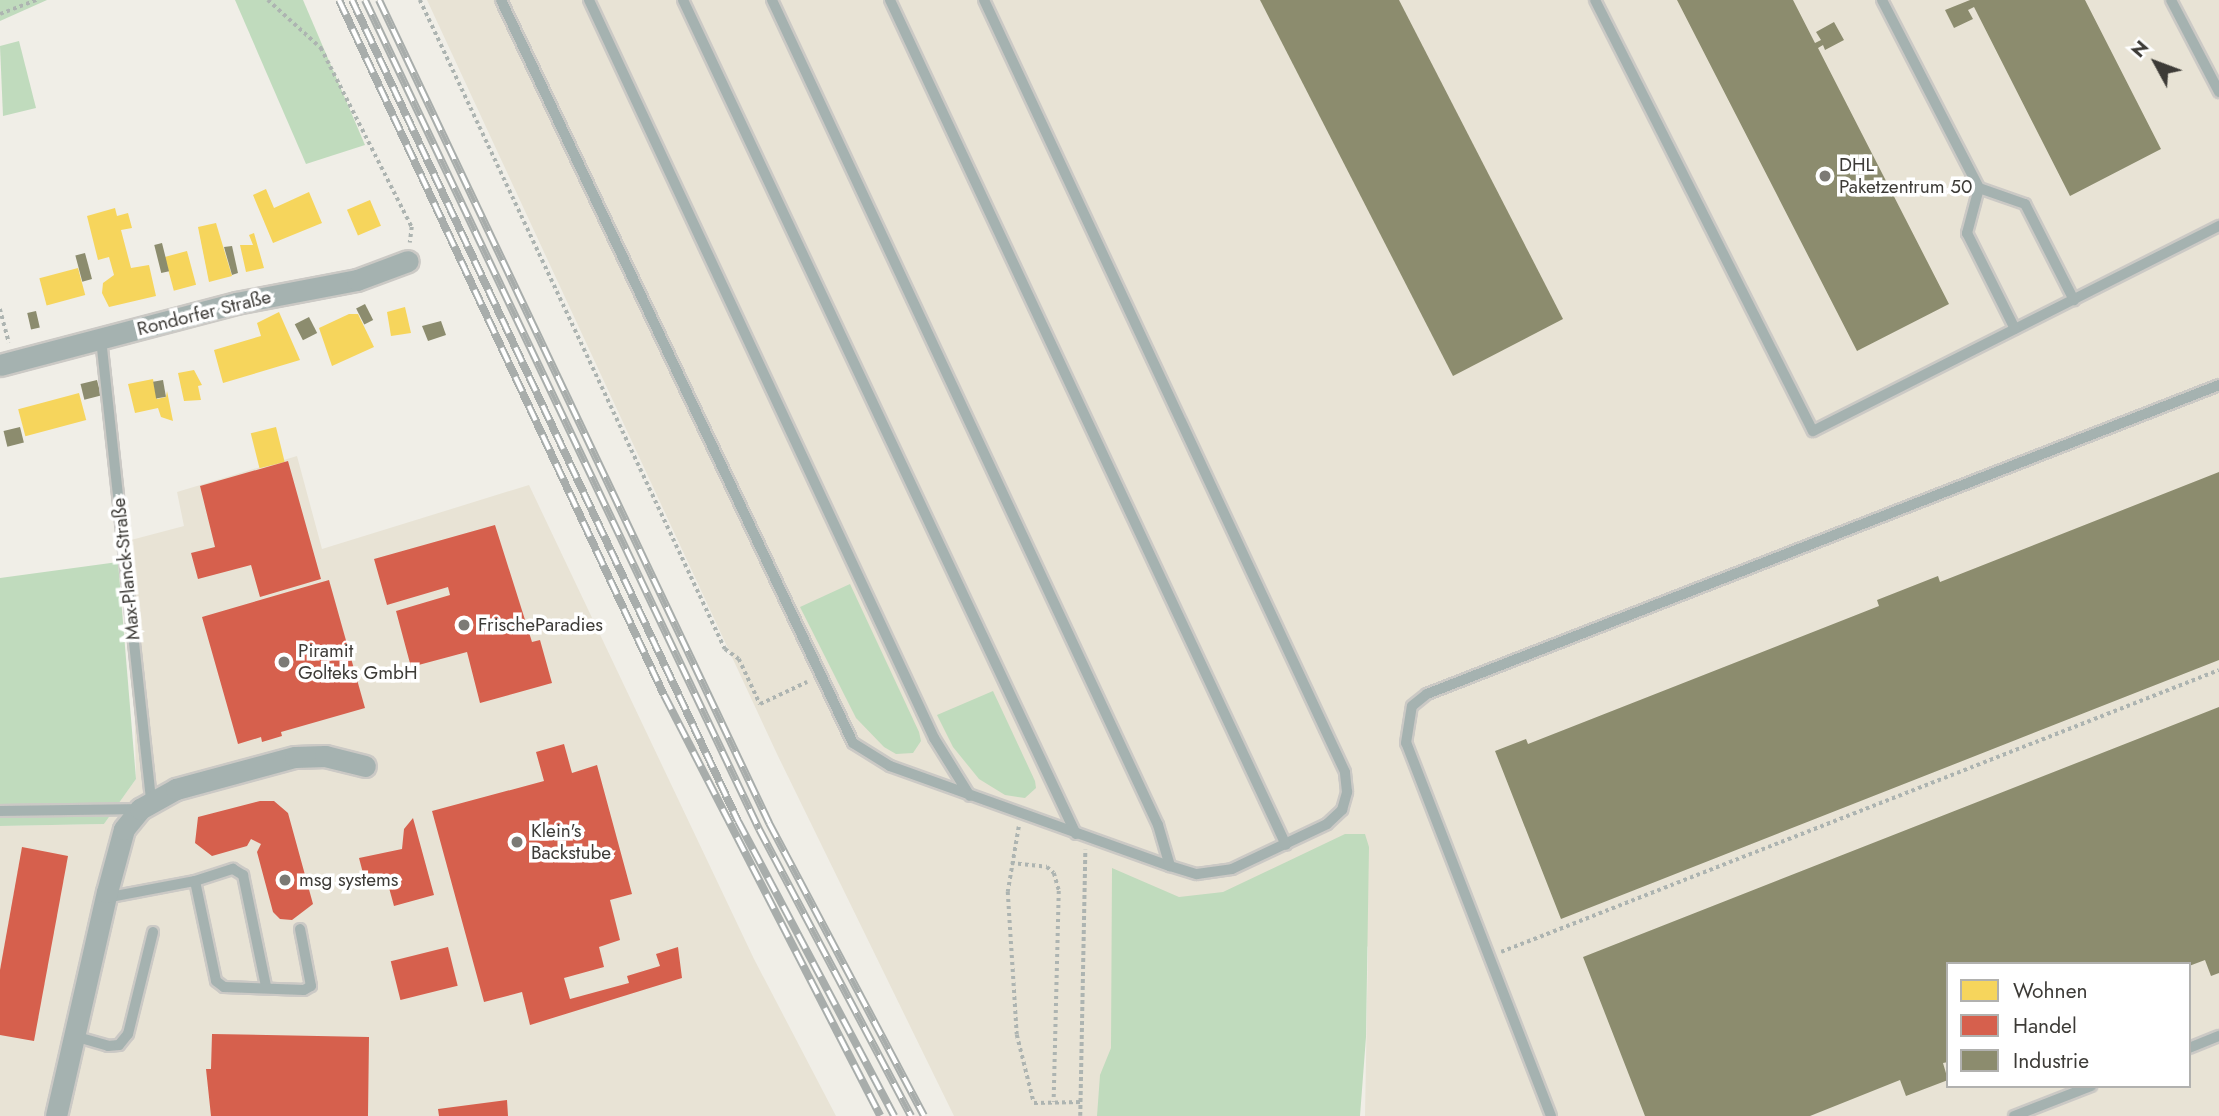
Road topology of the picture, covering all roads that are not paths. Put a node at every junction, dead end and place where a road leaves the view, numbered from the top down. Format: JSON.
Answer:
{"nodes":[{"id":1,"x":501,"y":0,"type":"edge"},
{"id":2,"x":589,"y":0,"type":"edge"},
{"id":3,"x":683,"y":0,"type":"edge"},
{"id":4,"x":772,"y":0,"type":"edge"},
{"id":5,"x":890,"y":0,"type":"edge"},
{"id":6,"x":984,"y":0,"type":"edge"},
{"id":7,"x":1595,"y":0,"type":"edge"},
{"id":8,"x":1882,"y":0,"type":"edge"},
{"id":9,"x":2171,"y":0,"type":"edge"},
{"id":10,"x":2219,"y":92,"type":"edge"},
{"id":11,"x":1979,"y":188,"type":"junction"},
{"id":12,"x":2219,"y":226,"type":"edge"},
{"id":13,"x":408,"y":261,"type":"road end"},
{"id":14,"x":2074,"y":300,"type":"junction"},
{"id":15,"x":2015,"y":329,"type":"junction"},
{"id":16,"x":101,"y":339,"type":"junction"},
{"id":17,"x":7,"y":364,"type":"edge"},
{"id":18,"x":2219,"y":385,"type":"edge"},
{"id":19,"x":365,"y":766,"type":"dead end"},
{"id":20,"x":970,"y":796,"type":"junction"},
{"id":21,"x":145,"y":804,"type":"junction"},
{"id":22,"x":0,"y":811,"type":"edge"},
{"id":23,"x":1081,"y":835,"type":"junction"},
{"id":24,"x":1286,"y":845,"type":"junction"},
{"id":25,"x":1170,"y":866,"type":"junction"},
{"id":26,"x":195,"y":881,"type":"junction"},
{"id":27,"x":105,"y":898,"type":"junction"},
{"id":28,"x":300,"y":929,"type":"dead end"},
{"id":29,"x":153,"y":932,"type":"dead end"},
{"id":30,"x":266,"y":986,"type":"junction"},
{"id":31,"x":74,"y":1036,"type":"junction"},
{"id":32,"x":2219,"y":1036,"type":"edge"},
{"id":33,"x":2191,"y":1047,"type":"edge"},
{"id":34,"x":2086,"y":1088,"type":"edge"},
{"id":35,"x":56,"y":1116,"type":"edge"},
{"id":36,"x":1551,"y":1116,"type":"edge"},
{"id":37,"x":2014,"y":1116,"type":"edge"}],
"edges":[{"from":1,"to":20,"type":"lane"},
{"from":2,"to":20,"type":"lane"},
{"from":3,"to":23,"type":"lane"},
{"from":4,"to":25,"type":"lane"},
{"from":5,"to":24,"type":"lane"},
{"from":6,"to":24,"type":"lane"},
{"from":7,"to":15,"type":"lane"},
{"from":8,"to":11,"type":"lane"},
{"from":9,"to":10,"type":"lane"},
{"from":11,"to":14,"type":"lane"},
{"from":11,"to":15,"type":"lane"},
{"from":12,"to":14,"type":"lane"},
{"from":13,"to":16,"type":"street","name":"Rondorfer Straße"},
{"from":14,"to":15,"type":"lane"},
{"from":16,"to":17,"type":"street","name":"Rondorfer Straße"},
{"from":16,"to":21,"type":"lane","name":"Max-Planck-Straße"},
{"from":18,"to":36,"type":"lane"},
{"from":19,"to":21,"type":"street"},
{"from":20,"to":23,"type":"lane"},
{"from":21,"to":22,"type":"lane"},
{"from":21,"to":27,"type":"street"},
{"from":23,"to":25,"type":"lane"},
{"from":24,"to":25,"type":"lane"},
{"from":26,"to":27,"type":"lane"},
{"from":26,"to":30,"type":"lane"},
{"from":26,"to":30,"type":"lane"},
{"from":27,"to":31,"type":"street"},
{"from":28,"to":30,"type":"lane"},
{"from":29,"to":31,"type":"lane"},
{"from":31,"to":35,"type":"street"},
{"from":32,"to":33,"type":"lane"},
{"from":34,"to":37,"type":"lane"}]}
